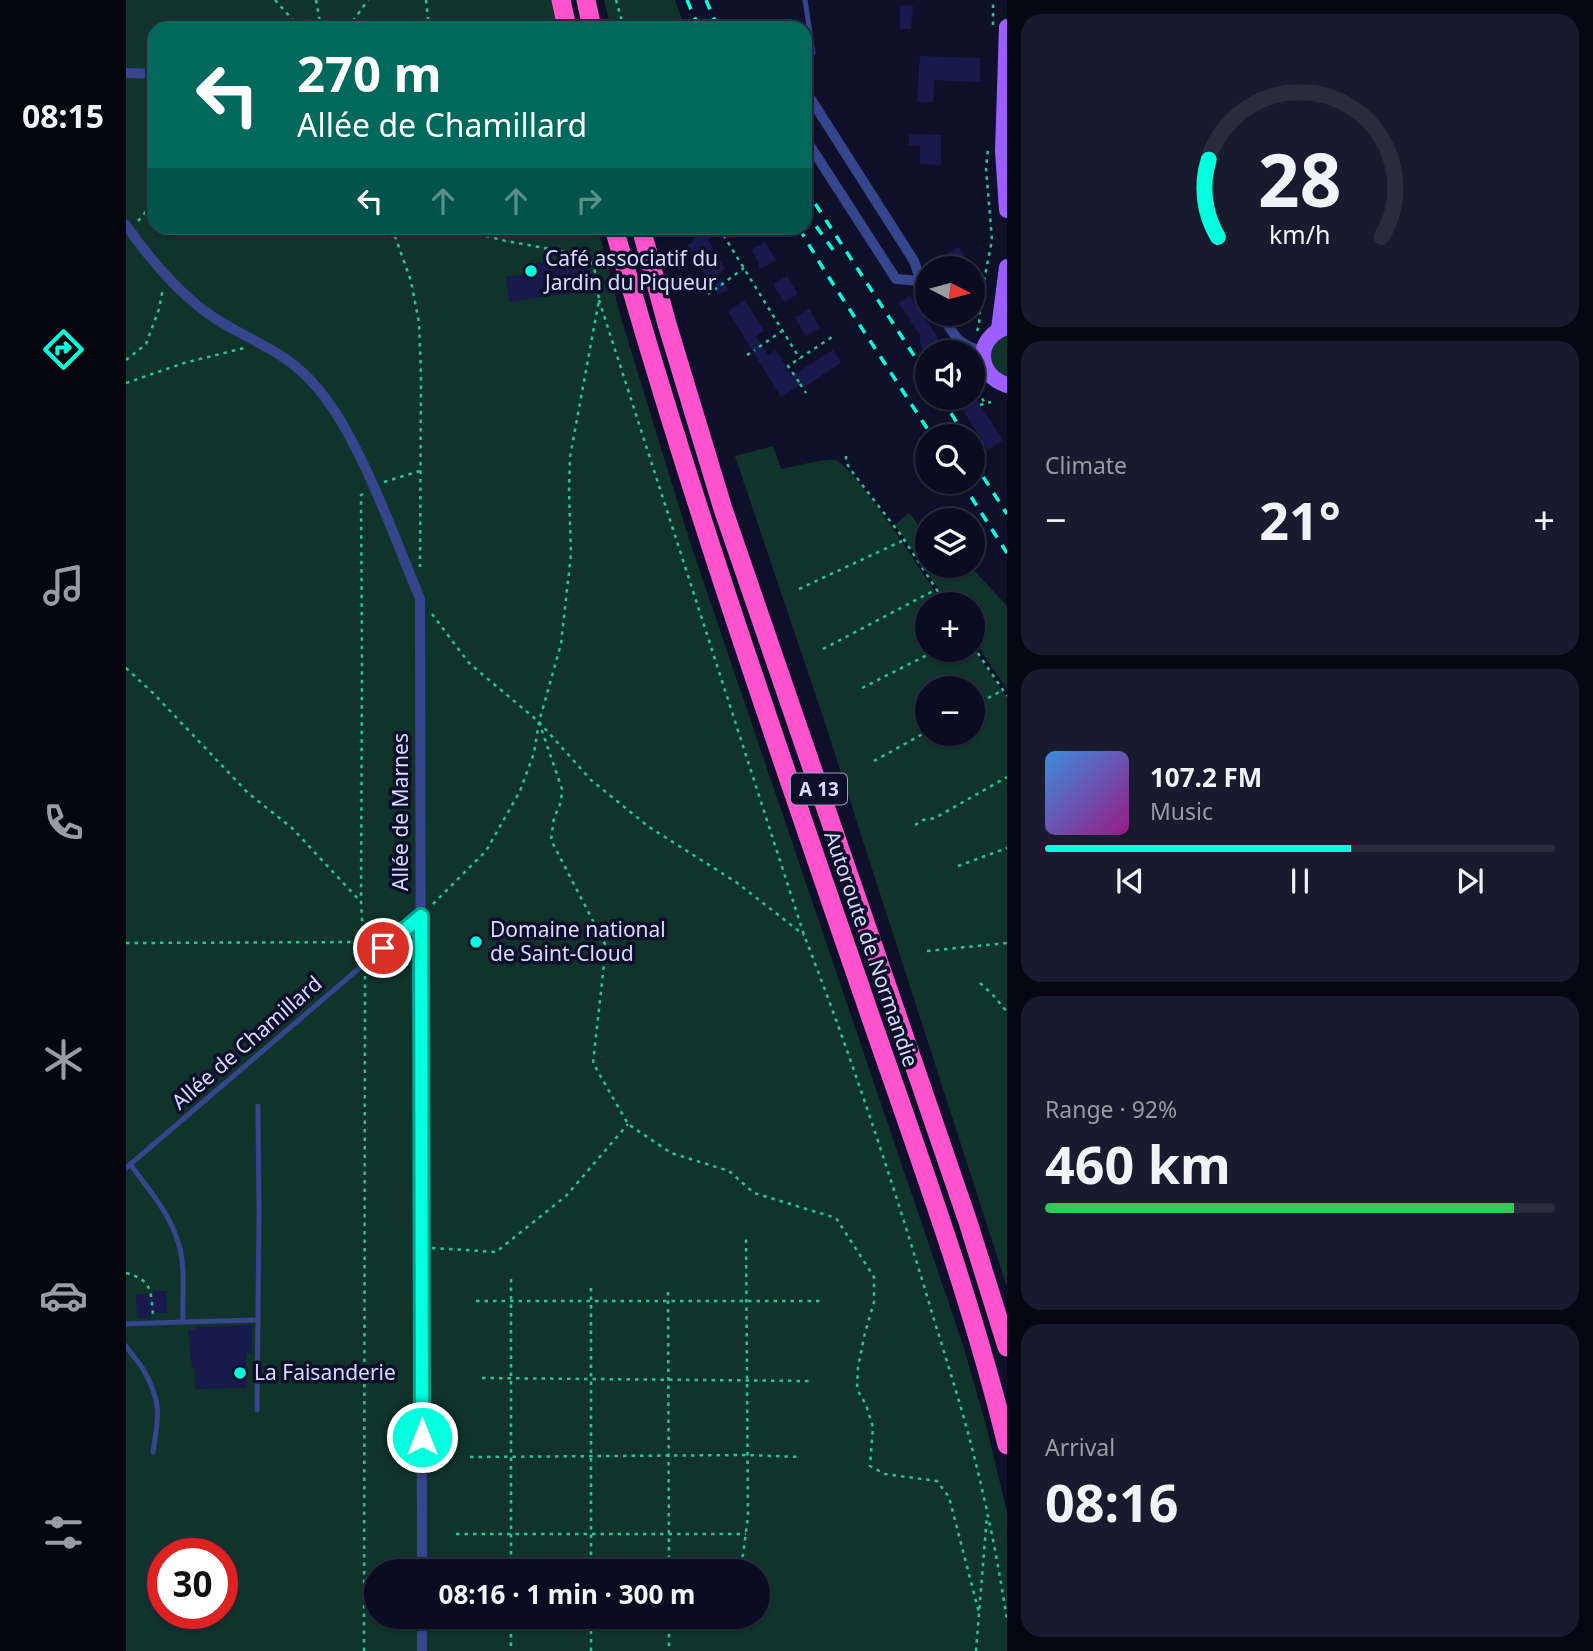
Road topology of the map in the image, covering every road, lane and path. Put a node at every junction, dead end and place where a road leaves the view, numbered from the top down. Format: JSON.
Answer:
{"nodes":[{"id":1,"x":275,"y":0,"type":"edge"},
{"id":2,"x":316,"y":0,"type":"edge"},
{"id":3,"x":368,"y":0,"type":"edge"},
{"id":4,"x":426,"y":0,"type":"edge"},
{"id":5,"x":561,"y":0,"type":"edge"},
{"id":6,"x":586,"y":0,"type":"edge"},
{"id":7,"x":616,"y":0,"type":"edge"},
{"id":8,"x":805,"y":0,"type":"edge"},
{"id":9,"x":294,"y":21,"type":"edge"},
{"id":10,"x":320,"y":21,"type":"edge"},
{"id":11,"x":353,"y":21,"type":"edge"},
{"id":12,"x":428,"y":21,"type":"edge"},
{"id":13,"x":566,"y":21,"type":"edge"},
{"id":14,"x":590,"y":21,"type":"edge"},
{"id":15,"x":620,"y":21,"type":"edge"},
{"id":16,"x":808,"y":21,"type":"edge"},
{"id":17,"x":1007,"y":27,"type":"edge"},
{"id":18,"x":1006,"y":71,"type":"edge"},
{"id":19,"x":126,"y":73,"type":"edge"},
{"id":20,"x":147,"y":74,"type":"edge"},
{"id":21,"x":812,"y":101,"type":"edge"},
{"id":22,"x":812,"y":149,"type":"edge"},
{"id":23,"x":1005,"y":160,"type":"edge"},
{"id":24,"x":147,"y":208,"type":"edge"},
{"id":25,"x":1007,"y":210,"type":"edge"},
{"id":26,"x":128,"y":228,"type":"edge"},
{"id":27,"x":395,"y":235,"type":"edge"},
{"id":28,"x":480,"y":235,"type":"edge"},
{"id":29,"x":616,"y":235,"type":"edge"},
{"id":30,"x":643,"y":235,"type":"edge"},
{"id":31,"x":723,"y":235,"type":"edge"},
{"id":32,"x":914,"y":261,"type":"joint"},
{"id":33,"x":1007,"y":267,"type":"edge"},
{"id":34,"x":744,"y":268,"type":"junction"},
{"id":35,"x":166,"y":274,"type":"junction"},
{"id":36,"x":908,"y":280,"type":"junction"},
{"id":37,"x":915,"y":283,"type":"edge"},
{"id":38,"x":708,"y":294,"type":"dead end"},
{"id":39,"x":599,"y":300,"type":"junction"},
{"id":40,"x":1003,"y":328,"type":"edge"},
{"id":41,"x":783,"y":331,"type":"junction"},
{"id":42,"x":832,"y":337,"type":"dead end"},
{"id":43,"x":260,"y":344,"type":"junction"},
{"id":44,"x":985,"y":345,"type":"edge"},
{"id":45,"x":747,"y":355,"type":"dead end"},
{"id":46,"x":800,"y":359,"type":"junction"},
{"id":47,"x":126,"y":360,"type":"edge"},
{"id":48,"x":985,"y":366,"type":"edge"},
{"id":49,"x":126,"y":383,"type":"edge"},
{"id":50,"x":1007,"y":384,"type":"edge"},
{"id":51,"x":806,"y":393,"type":"dead end"},
{"id":52,"x":991,"y":402,"type":"dead end"},
{"id":53,"x":985,"y":403,"type":"edge"},
{"id":54,"x":846,"y":456,"type":"dead end"},
{"id":55,"x":420,"y":471,"type":"junction"},
{"id":56,"x":373,"y":485,"type":"junction"},
{"id":57,"x":361,"y":495,"type":"dead end"},
{"id":58,"x":904,"y":540,"type":"junction"},
{"id":59,"x":799,"y":589,"type":"dead end"},
{"id":60,"x":937,"y":590,"type":"joint"},
{"id":61,"x":420,"y":599,"type":"junction"},
{"id":62,"x":823,"y":649,"type":"dead end"},
{"id":63,"x":915,"y":661,"type":"edge"},
{"id":64,"x":984,"y":662,"type":"edge"},
{"id":65,"x":126,"y":668,"type":"edge"},
{"id":66,"x":862,"y":688,"type":"dead end"},
{"id":67,"x":1003,"y":690,"type":"junction"},
{"id":68,"x":1007,"y":696,"type":"edge"},
{"id":69,"x":985,"y":700,"type":"edge"},
{"id":70,"x":539,"y":722,"type":"junction"},
{"id":71,"x":915,"y":738,"type":"edge"},
{"id":72,"x":874,"y":761,"type":"dead end"},
{"id":73,"x":1007,"y":777,"type":"edge"},
{"id":74,"x":915,"y":825,"type":"dead end"},
{"id":75,"x":1007,"y":848,"type":"edge"},
{"id":76,"x":958,"y":866,"type":"dead end"},
{"id":77,"x":361,"y":902,"type":"junction"},
{"id":78,"x":421,"y":916,"type":"junction"},
{"id":79,"x":804,"y":935,"type":"junction"},
{"id":80,"x":362,"y":942,"type":"junction"},
{"id":81,"x":126,"y":943,"type":"edge"},
{"id":82,"x":1007,"y":943,"type":"edge"},
{"id":83,"x":927,"y":951,"type":"dead end"},
{"id":84,"x":364,"y":964,"type":"junction"},
{"id":85,"x":980,"y":983,"type":"dead end"},
{"id":86,"x":1007,"y":1012,"type":"edge"},
{"id":87,"x":258,"y":1106,"type":"dead end"},
{"id":88,"x":628,"y":1124,"type":"junction"},
{"id":89,"x":128,"y":1166,"type":"edge"},
{"id":90,"x":746,"y":1238,"type":"dead end"},
{"id":91,"x":421,"y":1248,"type":"junction"},
{"id":92,"x":126,"y":1273,"type":"edge"},
{"id":93,"x":511,"y":1279,"type":"dead end"},
{"id":94,"x":592,"y":1288,"type":"dead end"},
{"id":95,"x":668,"y":1292,"type":"dead end"},
{"id":96,"x":476,"y":1301,"type":"dead end"},
{"id":97,"x":511,"y":1301,"type":"junction"},
{"id":98,"x":592,"y":1301,"type":"junction"},
{"id":99,"x":668,"y":1301,"type":"junction"},
{"id":100,"x":746,"y":1301,"type":"junction"},
{"id":101,"x":820,"y":1301,"type":"dead end"},
{"id":102,"x":258,"y":1321,"type":"junction"},
{"id":103,"x":183,"y":1322,"type":"junction"},
{"id":104,"x":153,"y":1323,"type":"junction"},
{"id":105,"x":126,"y":1324,"type":"edge"},
{"id":106,"x":126,"y":1346,"type":"edge"},
{"id":107,"x":1007,"y":1347,"type":"edge"},
{"id":108,"x":482,"y":1378,"type":"dead end"},
{"id":109,"x":511,"y":1378,"type":"junction"},
{"id":110,"x":591,"y":1379,"type":"junction"},
{"id":111,"x":669,"y":1380,"type":"junction"},
{"id":112,"x":747,"y":1381,"type":"junction"},
{"id":113,"x":809,"y":1381,"type":"dead end"},
{"id":114,"x":257,"y":1410,"type":"dead end"},
{"id":115,"x":1007,"y":1446,"type":"edge"},
{"id":116,"x":153,"y":1452,"type":"dead end"},
{"id":117,"x":747,"y":1455,"type":"junction"},
{"id":118,"x":669,"y":1456,"type":"junction"},
{"id":119,"x":470,"y":1457,"type":"dead end"},
{"id":120,"x":511,"y":1457,"type":"junction"},
{"id":121,"x":591,"y":1457,"type":"junction"},
{"id":122,"x":802,"y":1457,"type":"dead end"},
{"id":123,"x":987,"y":1511,"type":"junction"},
{"id":124,"x":456,"y":1534,"type":"dead end"},
{"id":125,"x":511,"y":1534,"type":"junction"},
{"id":126,"x":591,"y":1534,"type":"junction"},
{"id":127,"x":669,"y":1534,"type":"junction"},
{"id":128,"x":746,"y":1534,"type":"junction"},
{"id":129,"x":422,"y":1559,"type":"edge"},
{"id":130,"x":511,"y":1559,"type":"edge"},
{"id":131,"x":591,"y":1559,"type":"edge"},
{"id":132,"x":669,"y":1559,"type":"edge"},
{"id":133,"x":741,"y":1559,"type":"edge"},
{"id":134,"x":979,"y":1613,"type":"junction"},
{"id":135,"x":1007,"y":1620,"type":"edge"},
{"id":136,"x":422,"y":1629,"type":"edge"},
{"id":137,"x":511,"y":1629,"type":"edge"},
{"id":138,"x":591,"y":1629,"type":"edge"},
{"id":139,"x":669,"y":1629,"type":"edge"},
{"id":140,"x":364,"y":1651,"type":"edge"},
{"id":141,"x":422,"y":1651,"type":"edge"},
{"id":142,"x":511,"y":1651,"type":"edge"},
{"id":143,"x":591,"y":1651,"type":"edge"},
{"id":144,"x":669,"y":1651,"type":"edge"},
{"id":145,"x":976,"y":1651,"type":"edge"}],
"edges":[{"from":1,"to":9,"type":"path"},
{"from":2,"to":10,"type":"path"},
{"from":3,"to":11,"type":"path"},
{"from":4,"to":12,"type":"path"},
{"from":5,"to":13,"type":"highway"},
{"from":6,"to":14,"type":"highway"},
{"from":7,"to":15,"type":"path"},
{"from":8,"to":16,"type":"lane"},
{"from":17,"to":18,"type":"main road"},
{"from":18,"to":23,"type":"main road"},
{"from":19,"to":20,"type":"street"},
{"from":21,"to":32,"type":"street"},
{"from":22,"to":36,"type":"street"},
{"from":23,"to":25,"type":"main road"},
{"from":24,"to":26,"type":"path"},
{"from":26,"to":35,"type":"street","name":"Allée de Marnes"},
{"from":27,"to":55,"type":"path"},
{"from":28,"to":39,"type":"path"},
{"from":29,"to":115,"type":"highway","name":"Autoroute de Normandie","number":"A 13"},
{"from":30,"to":107,"type":"highway","name":"Autoroute de Normandie","number":"A 13"},
{"from":31,"to":34,"type":"path"},
{"from":32,"to":36,"type":"lane"},
{"from":33,"to":40,"type":"main road"},
{"from":34,"to":38,"type":"path"},
{"from":34,"to":41,"type":"path"},
{"from":35,"to":43,"type":"street","name":"Allée de Marnes"},
{"from":35,"to":47,"type":"path"},
{"from":36,"to":37,"type":"street"},
{"from":39,"to":70,"type":"path"},
{"from":39,"to":79,"type":"path"},
{"from":40,"to":44,"type":"main road"},
{"from":41,"to":45,"type":"path"},
{"from":41,"to":46,"type":"path"},
{"from":42,"to":46,"type":"path"},
{"from":43,"to":49,"type":"path"},
{"from":43,"to":56,"type":"street","name":"Allée de Marnes"},
{"from":46,"to":51,"type":"path"},
{"from":48,"to":50,"type":"main road"},
{"from":52,"to":53,"type":"path"},
{"from":54,"to":58,"type":"path"},
{"from":55,"to":56,"type":"path"},
{"from":55,"to":61,"type":"path"},
{"from":56,"to":61,"type":"street","name":"Allée de Marnes"},
{"from":57,"to":77,"type":"path"},
{"from":58,"to":59,"type":"path"},
{"from":58,"to":60,"type":"path"},
{"from":60,"to":62,"type":"path"},
{"from":61,"to":70,"type":"path"},
{"from":61,"to":78,"type":"street","name":"Allée de Marnes"},
{"from":63,"to":66,"type":"path"},
{"from":64,"to":67,"type":"path"},
{"from":65,"to":77,"type":"path"},
{"from":67,"to":68,"type":"path"},
{"from":67,"to":69,"type":"path"},
{"from":70,"to":78,"type":"path"},
{"from":70,"to":79,"type":"path"},
{"from":70,"to":88,"type":"path"},
{"from":71,"to":72,"type":"path"},
{"from":73,"to":74,"type":"path"},
{"from":75,"to":76,"type":"path"},
{"from":77,"to":80,"type":"path"},
{"from":78,"to":84,"type":"lane","name":"Allée de Chamillard"},
{"from":78,"to":91,"type":"street","name":"Allée de Marnes"},
{"from":79,"to":123,"type":"path"},
{"from":80,"to":81,"type":"path"},
{"from":80,"to":84,"type":"path"},
{"from":82,"to":83,"type":"path"},
{"from":84,"to":89,"type":"lane","name":"Allée de Chamillard"},
{"from":84,"to":140,"type":"path"},
{"from":85,"to":86,"type":"path"},
{"from":87,"to":102,"type":"lane"},
{"from":88,"to":91,"type":"path"},
{"from":88,"to":134,"type":"path"},
{"from":89,"to":103,"type":"lane"},
{"from":90,"to":100,"type":"path"},
{"from":91,"to":129,"type":"street","name":"Allée de Marnes"},
{"from":92,"to":104,"type":"path"},
{"from":93,"to":97,"type":"path"},
{"from":94,"to":98,"type":"path"},
{"from":95,"to":99,"type":"path"},
{"from":96,"to":97,"type":"path"},
{"from":97,"to":98,"type":"path"},
{"from":97,"to":109,"type":"path"},
{"from":98,"to":99,"type":"path"},
{"from":98,"to":110,"type":"path"},
{"from":99,"to":100,"type":"path"},
{"from":99,"to":111,"type":"path"},
{"from":100,"to":101,"type":"path"},
{"from":100,"to":112,"type":"path"},
{"from":102,"to":103,"type":"lane"},
{"from":102,"to":114,"type":"lane"},
{"from":103,"to":104,"type":"lane"},
{"from":104,"to":105,"type":"lane"},
{"from":106,"to":116,"type":"lane"},
{"from":108,"to":109,"type":"path"},
{"from":109,"to":110,"type":"path"},
{"from":109,"to":120,"type":"path"},
{"from":110,"to":111,"type":"path"},
{"from":110,"to":121,"type":"path"},
{"from":111,"to":112,"type":"path"},
{"from":111,"to":118,"type":"path"},
{"from":112,"to":113,"type":"path"},
{"from":112,"to":117,"type":"path"},
{"from":117,"to":118,"type":"path"},
{"from":117,"to":122,"type":"path"},
{"from":117,"to":128,"type":"path"},
{"from":118,"to":121,"type":"path"},
{"from":118,"to":127,"type":"path"},
{"from":119,"to":120,"type":"path"},
{"from":120,"to":121,"type":"path"},
{"from":120,"to":125,"type":"path"},
{"from":121,"to":126,"type":"path"},
{"from":123,"to":134,"type":"path"},
{"from":123,"to":135,"type":"path"},
{"from":124,"to":125,"type":"path"},
{"from":125,"to":126,"type":"path"},
{"from":125,"to":130,"type":"path"},
{"from":126,"to":127,"type":"path"},
{"from":126,"to":131,"type":"path"},
{"from":127,"to":128,"type":"path"},
{"from":127,"to":132,"type":"path"},
{"from":128,"to":133,"type":"path"},
{"from":134,"to":145,"type":"path"},
{"from":136,"to":141,"type":"street"},
{"from":137,"to":142,"type":"path"},
{"from":138,"to":143,"type":"path"},
{"from":139,"to":144,"type":"path"}]}
